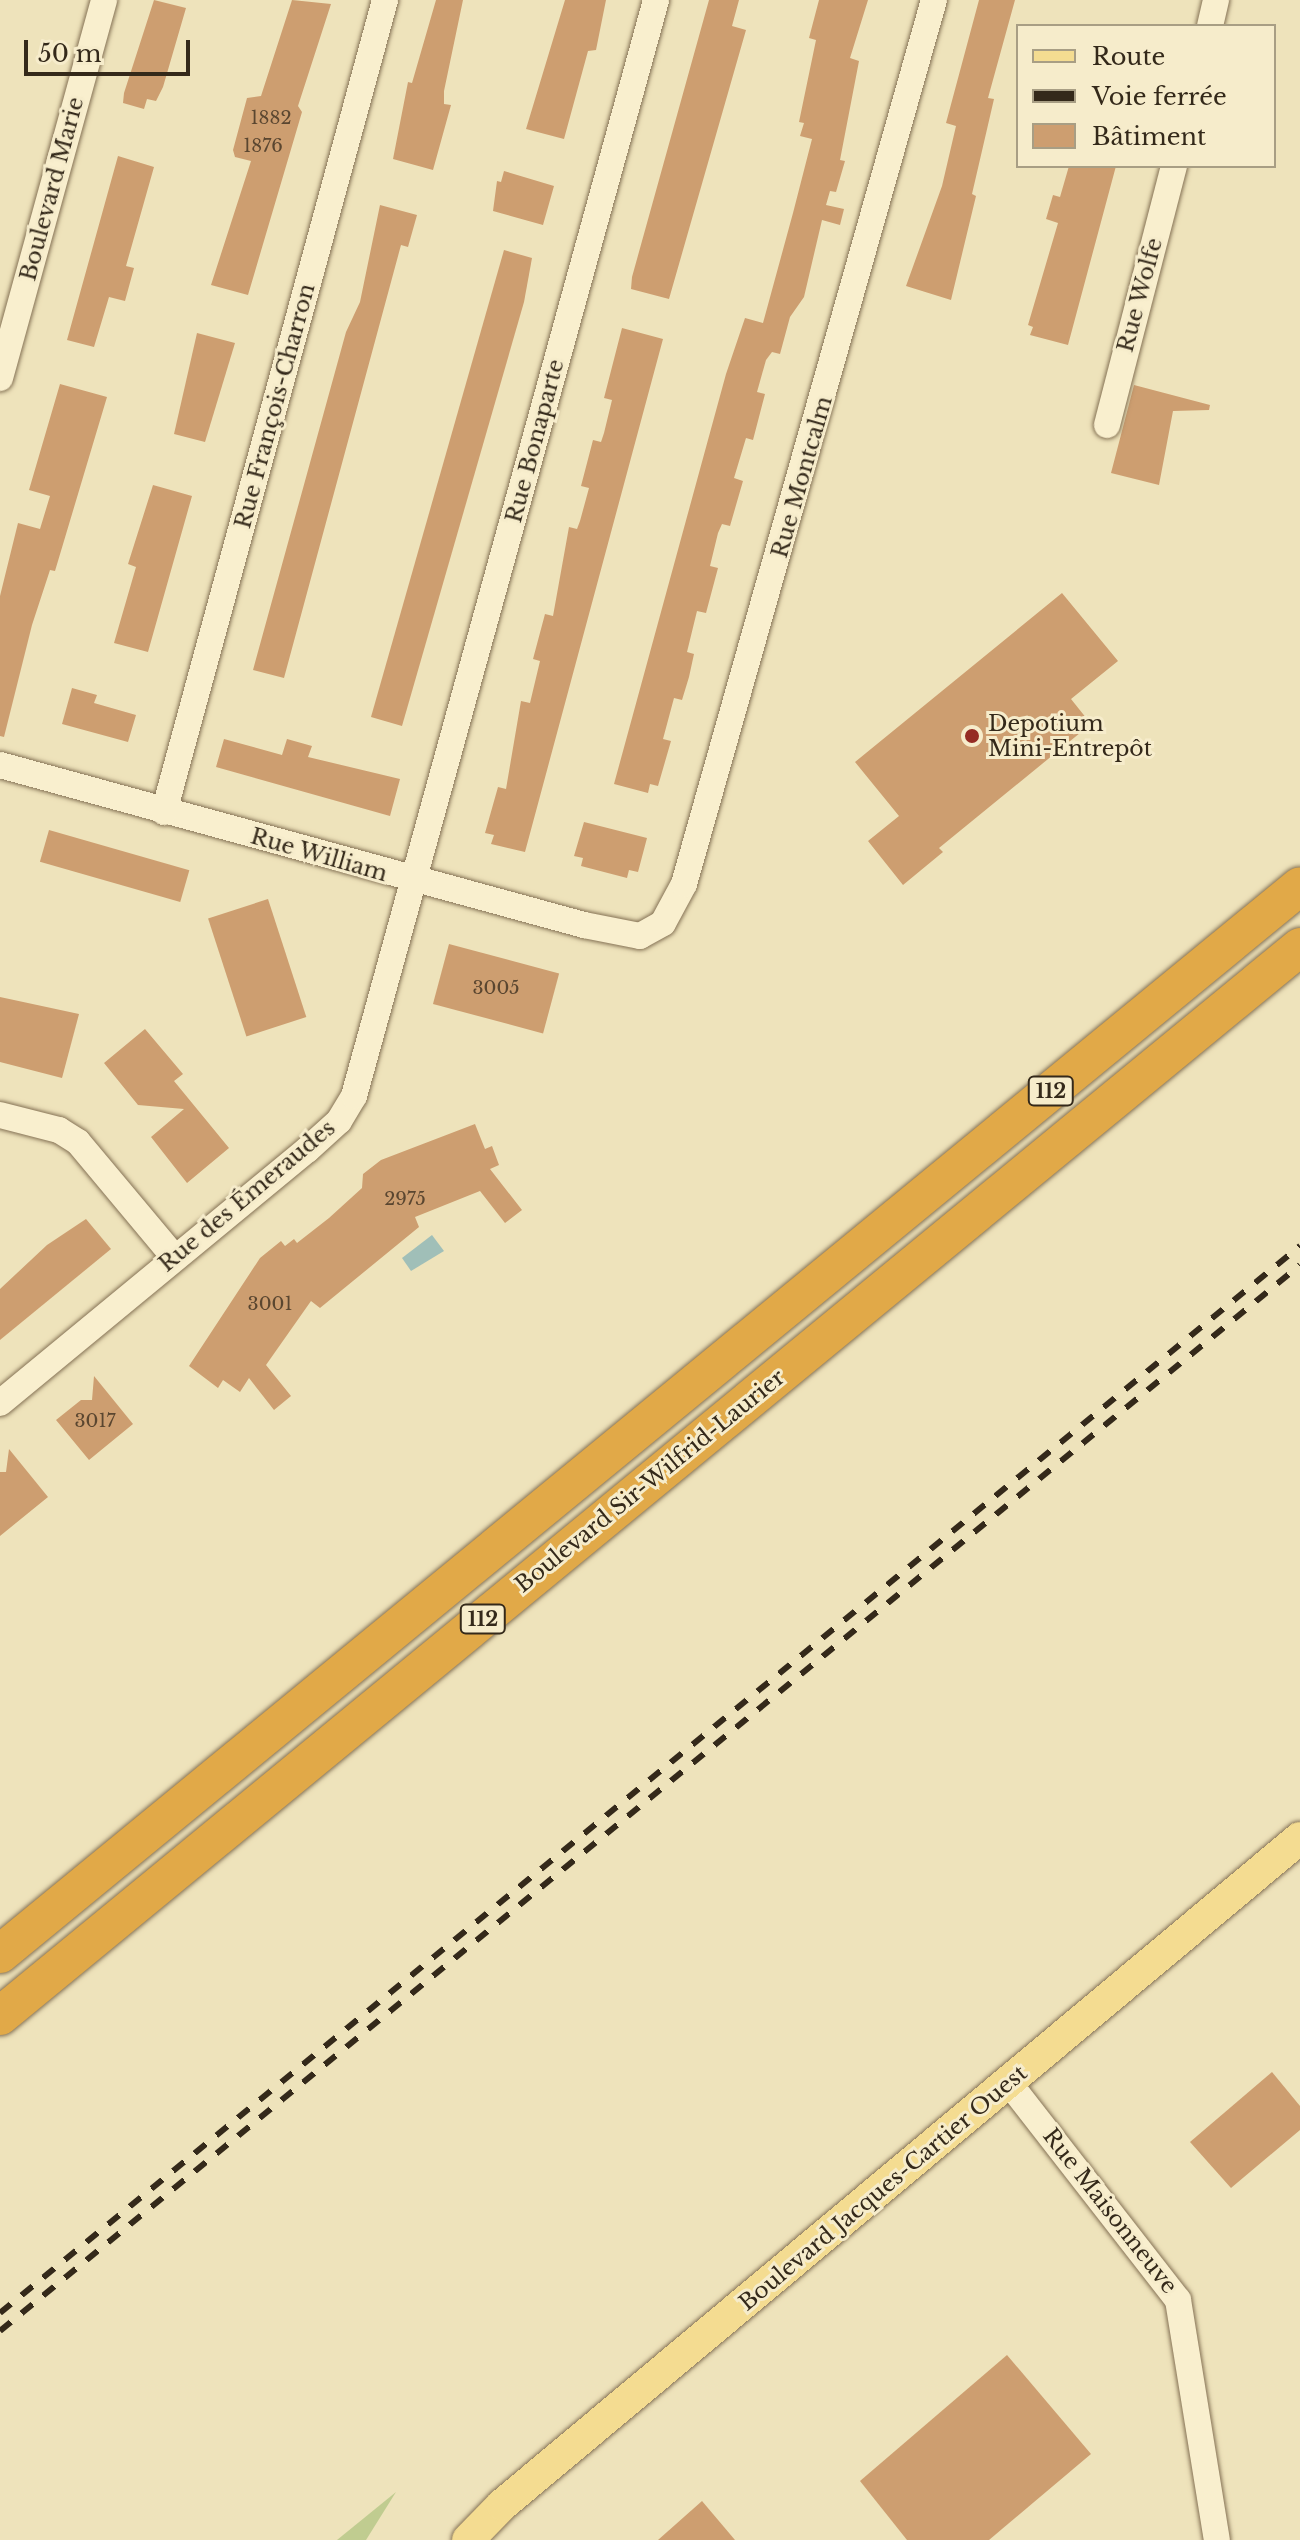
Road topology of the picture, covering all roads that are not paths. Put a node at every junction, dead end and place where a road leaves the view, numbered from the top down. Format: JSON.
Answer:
{"nodes":[{"id":1,"x":104,"y":0,"type":"edge"},
{"id":2,"x":385,"y":0,"type":"edge"},
{"id":3,"x":656,"y":0,"type":"edge"},
{"id":4,"x":934,"y":0,"type":"edge"},
{"id":5,"x":1216,"y":0,"type":"edge"},
{"id":6,"x":1210,"y":24,"type":"edge"},
{"id":7,"x":1173,"y":168,"type":"edge"},
{"id":8,"x":0,"y":378,"type":"edge"},
{"id":9,"x":1107,"y":425,"type":"dead end"},
{"id":10,"x":0,"y":765,"type":"edge"},
{"id":11,"x":164,"y":812,"type":"junction"},
{"id":12,"x":415,"y":881,"type":"junction"},
{"id":13,"x":1300,"y":886,"type":"edge"},
{"id":14,"x":640,"y":936,"type":"joint"},
{"id":15,"x":1300,"y":947,"type":"edge"},
{"id":16,"x":0,"y":1115,"type":"edge"},
{"id":17,"x":174,"y":1257,"type":"junction"},
{"id":18,"x":0,"y":1403,"type":"edge"},
{"id":19,"x":1300,"y":1838,"type":"edge"},
{"id":20,"x":0,"y":1954,"type":"edge"},
{"id":21,"x":0,"y":2016,"type":"edge"},
{"id":22,"x":1009,"y":2083,"type":"junction"},
{"id":23,"x":468,"y":2540,"type":"edge"},
{"id":24,"x":1217,"y":2540,"type":"edge"}],
"edges":[{"from":1,"to":8,"type":"street","name":"Boulevard Marie"},
{"from":2,"to":11,"type":"street","name":"Rue François-Charron"},
{"from":3,"to":12,"type":"street","name":"Rue Bonaparte"},
{"from":4,"to":14,"type":"street","name":"Rue Montcalm"},
{"from":5,"to":6,"type":"street"},
{"from":7,"to":9,"type":"street","name":"Rue Wolfe"},
{"from":10,"to":11,"type":"street","name":"Rue William"},
{"from":11,"to":12,"type":"street","name":"Rue William"},
{"from":12,"to":14,"type":"street","name":"Rue William"},
{"from":12,"to":17,"type":"street","name":"Rue des Émeraudes"},
{"from":13,"to":20,"type":"highway","name":"Boulevard Sir-Wilfrid-Laurier","number":"112"},
{"from":15,"to":21,"type":"highway","name":"Boulevard Sir-Wilfrid-Laurier","number":"112"},
{"from":16,"to":17,"type":"street"},
{"from":17,"to":18,"type":"street","name":"Rue des Émeraudes"},
{"from":19,"to":22,"type":"main road","name":"Boulevard Jacques-Cartier Ouest"},
{"from":22,"to":23,"type":"main road","name":"Boulevard Jacques-Cartier Ouest"},
{"from":22,"to":24,"type":"street","name":"Rue Maisonneuve"}]}
